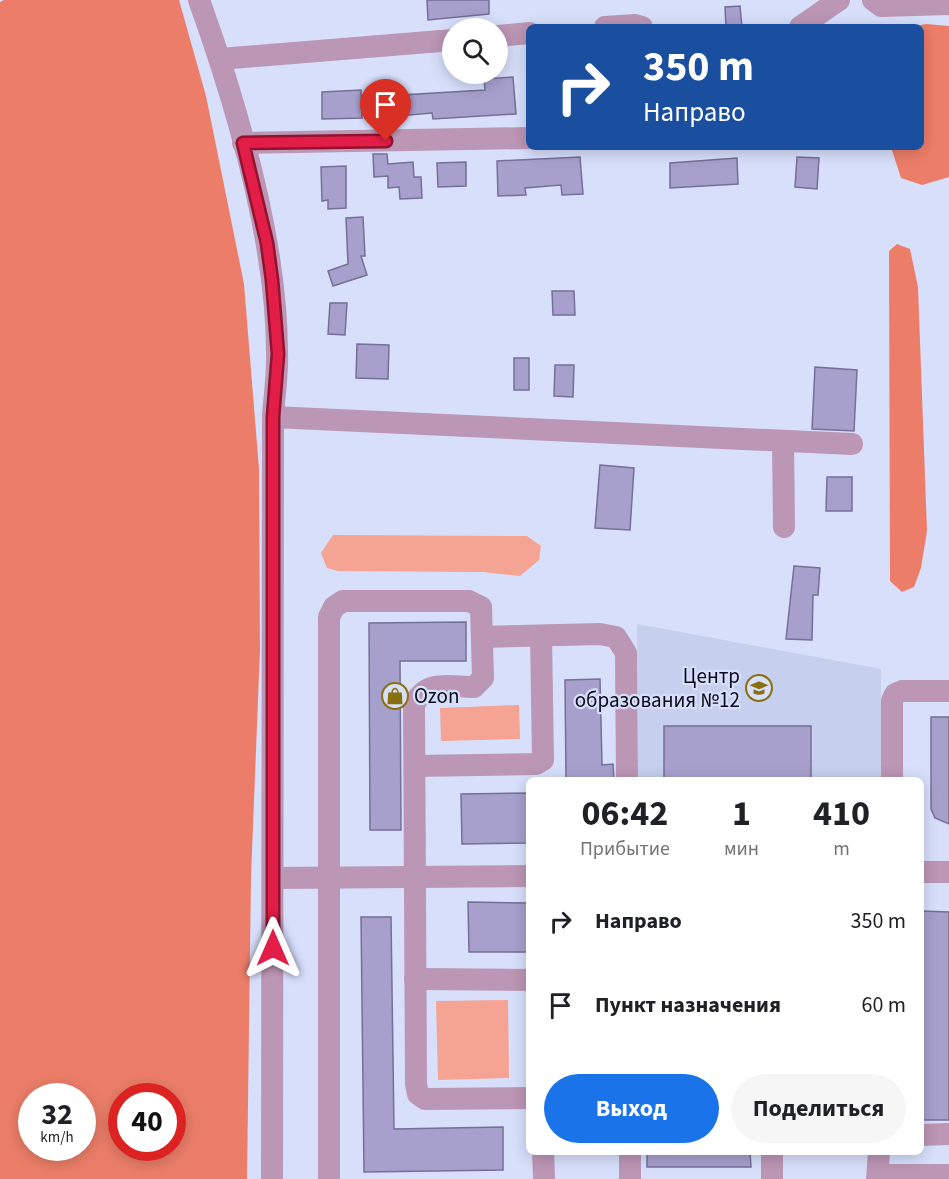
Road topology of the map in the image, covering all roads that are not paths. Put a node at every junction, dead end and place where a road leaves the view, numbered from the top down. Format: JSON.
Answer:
{"nodes":[{"id":1,"x":199,"y":0,"type":"edge"},
{"id":2,"x":838,"y":0,"type":"edge"},
{"id":3,"x":873,"y":0,"type":"edge"},
{"id":4,"x":949,"y":4,"type":"edge"},
{"id":5,"x":804,"y":24,"type":"edge"},
{"id":6,"x":526,"y":33,"type":"edge"},
{"id":7,"x":508,"y":35,"type":"edge"},
{"id":8,"x":442,"y":41,"type":"edge"},
{"id":9,"x":220,"y":59,"type":"junction"},
{"id":10,"x":526,"y":138,"type":"edge"},
{"id":11,"x":243,"y":143,"type":"junction"},
{"id":12,"x":273,"y":417,"type":"junction"},
{"id":13,"x":783,"y":441,"type":"junction"},
{"id":14,"x":852,"y":444,"type":"dead end"},
{"id":15,"x":784,"y":527,"type":"dead end"},
{"id":16,"x":541,"y":636,"type":"junction"},
{"id":17,"x":482,"y":638,"type":"junction"},
{"id":18,"x":949,"y":692,"type":"edge"},
{"id":19,"x":415,"y":766,"type":"junction"},
{"id":20,"x":627,"y":777,"type":"edge"},
{"id":21,"x":892,"y":777,"type":"edge"},
{"id":22,"x":924,"y":872,"type":"edge"},
{"id":23,"x":949,"y":872,"type":"edge"},
{"id":24,"x":526,"y":876,"type":"edge"},
{"id":25,"x":415,"y":877,"type":"junction"},
{"id":26,"x":273,"y":878,"type":"junction"},
{"id":27,"x":329,"y":878,"type":"junction"},
{"id":28,"x":415,"y":979,"type":"junction"},
{"id":29,"x":526,"y":980,"type":"edge"},
{"id":30,"x":526,"y":1098,"type":"edge"},
{"id":31,"x":949,"y":1134,"type":"edge"},
{"id":32,"x":924,"y":1135,"type":"edge"},
{"id":33,"x":543,"y":1155,"type":"edge"},
{"id":34,"x":630,"y":1155,"type":"edge"},
{"id":35,"x":772,"y":1155,"type":"edge"},
{"id":36,"x":879,"y":1155,"type":"edge"},
{"id":37,"x":949,"y":1175,"type":"edge"},
{"id":38,"x":878,"y":1177,"type":"edge"},
{"id":39,"x":272,"y":1179,"type":"edge"},
{"id":40,"x":329,"y":1179,"type":"edge"},
{"id":41,"x":544,"y":1179,"type":"edge"},
{"id":42,"x":630,"y":1179,"type":"edge"},
{"id":43,"x":772,"y":1179,"type":"edge"}],
"edges":[{"from":1,"to":9,"type":"street"},
{"from":2,"to":5,"type":"street"},
{"from":3,"to":4,"type":"street"},
{"from":6,"to":7,"type":"street"},
{"from":8,"to":9,"type":"street"},
{"from":9,"to":11,"type":"street"},
{"from":10,"to":11,"type":"street"},
{"from":11,"to":12,"type":"street"},
{"from":12,"to":13,"type":"street"},
{"from":12,"to":26,"type":"street"},
{"from":13,"to":14,"type":"street"},
{"from":13,"to":15,"type":"street"},
{"from":16,"to":17,"type":"street"},
{"from":16,"to":19,"type":"street"},
{"from":16,"to":20,"type":"street"},
{"from":17,"to":19,"type":"street"},
{"from":17,"to":27,"type":"street"},
{"from":18,"to":21,"type":"street"},
{"from":19,"to":25,"type":"street"},
{"from":22,"to":23,"type":"street"},
{"from":24,"to":25,"type":"street"},
{"from":25,"to":27,"type":"street"},
{"from":25,"to":28,"type":"street"},
{"from":26,"to":27,"type":"street"},
{"from":26,"to":39,"type":"street"},
{"from":27,"to":40,"type":"street"},
{"from":28,"to":29,"type":"street"},
{"from":28,"to":30,"type":"street"},
{"from":31,"to":32,"type":"street"},
{"from":33,"to":41,"type":"street"},
{"from":34,"to":42,"type":"street"},
{"from":35,"to":43,"type":"street"},
{"from":36,"to":38,"type":"street"},
{"from":37,"to":38,"type":"street"}]}
